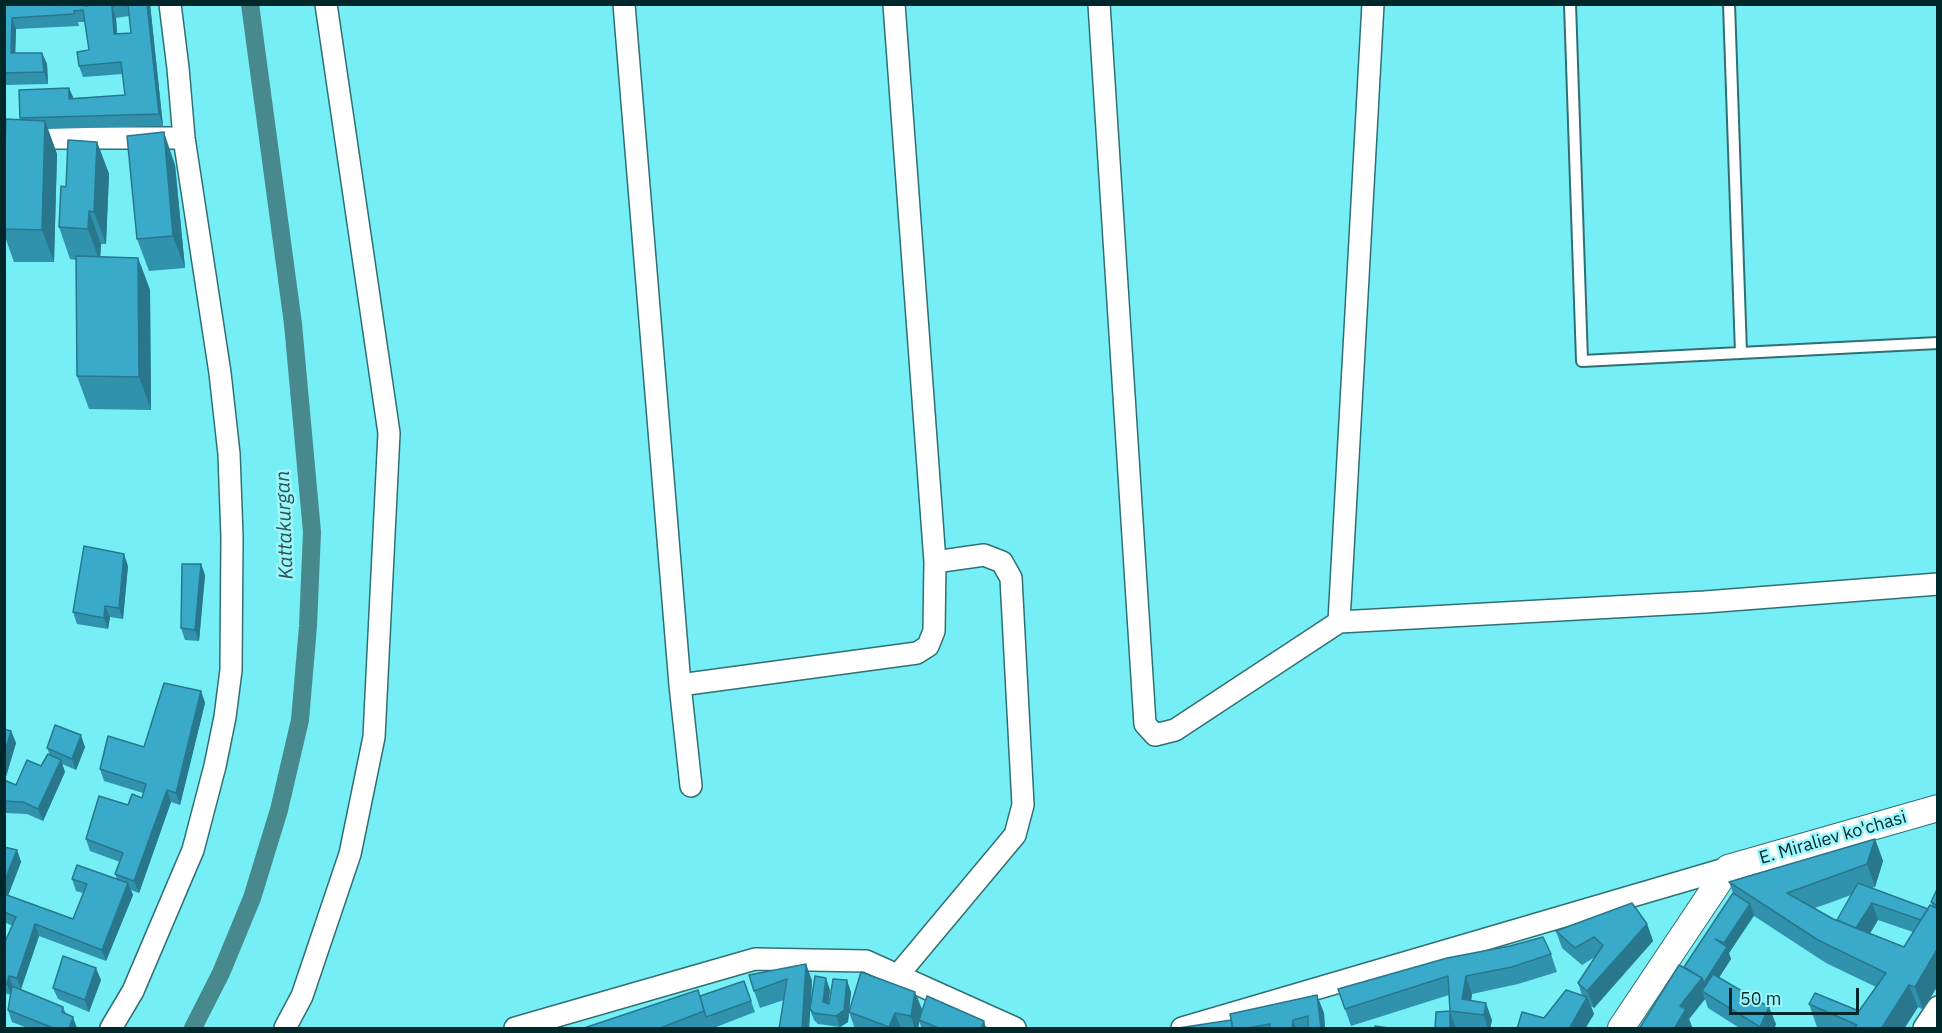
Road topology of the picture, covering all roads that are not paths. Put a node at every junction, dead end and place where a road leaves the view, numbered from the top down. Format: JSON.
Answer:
{"nodes":[{"id":1,"x":170,"y":4,"type":"edge"},
{"id":2,"x":326,"y":4,"type":"edge"},
{"id":3,"x":624,"y":4,"type":"edge"},
{"id":4,"x":894,"y":4,"type":"edge"},
{"id":5,"x":1099,"y":4,"type":"edge"},
{"id":6,"x":1373,"y":4,"type":"edge"},
{"id":7,"x":1570,"y":4,"type":"edge"},
{"id":8,"x":1729,"y":4,"type":"edge"},
{"id":9,"x":4,"y":138,"type":"edge"},
{"id":10,"x":184,"y":138,"type":"junction"},
{"id":11,"x":1938,"y":343,"type":"edge"},
{"id":12,"x":1741,"y":353,"type":"junction"},
{"id":13,"x":935,"y":562,"type":"junction"},
{"id":14,"x":1938,"y":584,"type":"edge"},
{"id":15,"x":1339,"y":622,"type":"junction"},
{"id":16,"x":680,"y":685,"type":"junction"},
{"id":17,"x":691,"y":786,"type":"dead end"},
{"id":18,"x":1938,"y":808,"type":"edge"},
{"id":19,"x":1728,"y":868,"type":"junction"},
{"id":20,"x":898,"y":975,"type":"junction"},
{"id":21,"x":1938,"y":1007,"type":"edge"},
{"id":22,"x":521,"y":1028,"type":"edge"},
{"id":23,"x":111,"y":1029,"type":"edge"},
{"id":24,"x":285,"y":1029,"type":"edge"},
{"id":25,"x":1015,"y":1029,"type":"edge"},
{"id":26,"x":1182,"y":1029,"type":"edge"},
{"id":27,"x":1621,"y":1029,"type":"edge"},
{"id":28,"x":1924,"y":1029,"type":"edge"}],
"edges":[{"from":1,"to":10,"type":"street"},
{"from":2,"to":24,"type":"street"},
{"from":3,"to":16,"type":"street"},
{"from":4,"to":13,"type":"street"},
{"from":5,"to":15,"type":"street"},
{"from":6,"to":15,"type":"street"},
{"from":7,"to":12,"type":"lane"},
{"from":8,"to":12,"type":"lane"},
{"from":9,"to":10,"type":"street"},
{"from":10,"to":23,"type":"street"},
{"from":11,"to":12,"type":"lane"},
{"from":13,"to":16,"type":"street"},
{"from":13,"to":20,"type":"street"},
{"from":14,"to":15,"type":"street"},
{"from":16,"to":17,"type":"street"},
{"from":18,"to":19,"type":"street","name":"E. Miraliev ko'chasi"},
{"from":19,"to":26,"type":"street"},
{"from":19,"to":27,"type":"street"},
{"from":20,"to":22,"type":"street"},
{"from":20,"to":25,"type":"street"},
{"from":21,"to":28,"type":"street"}]}
